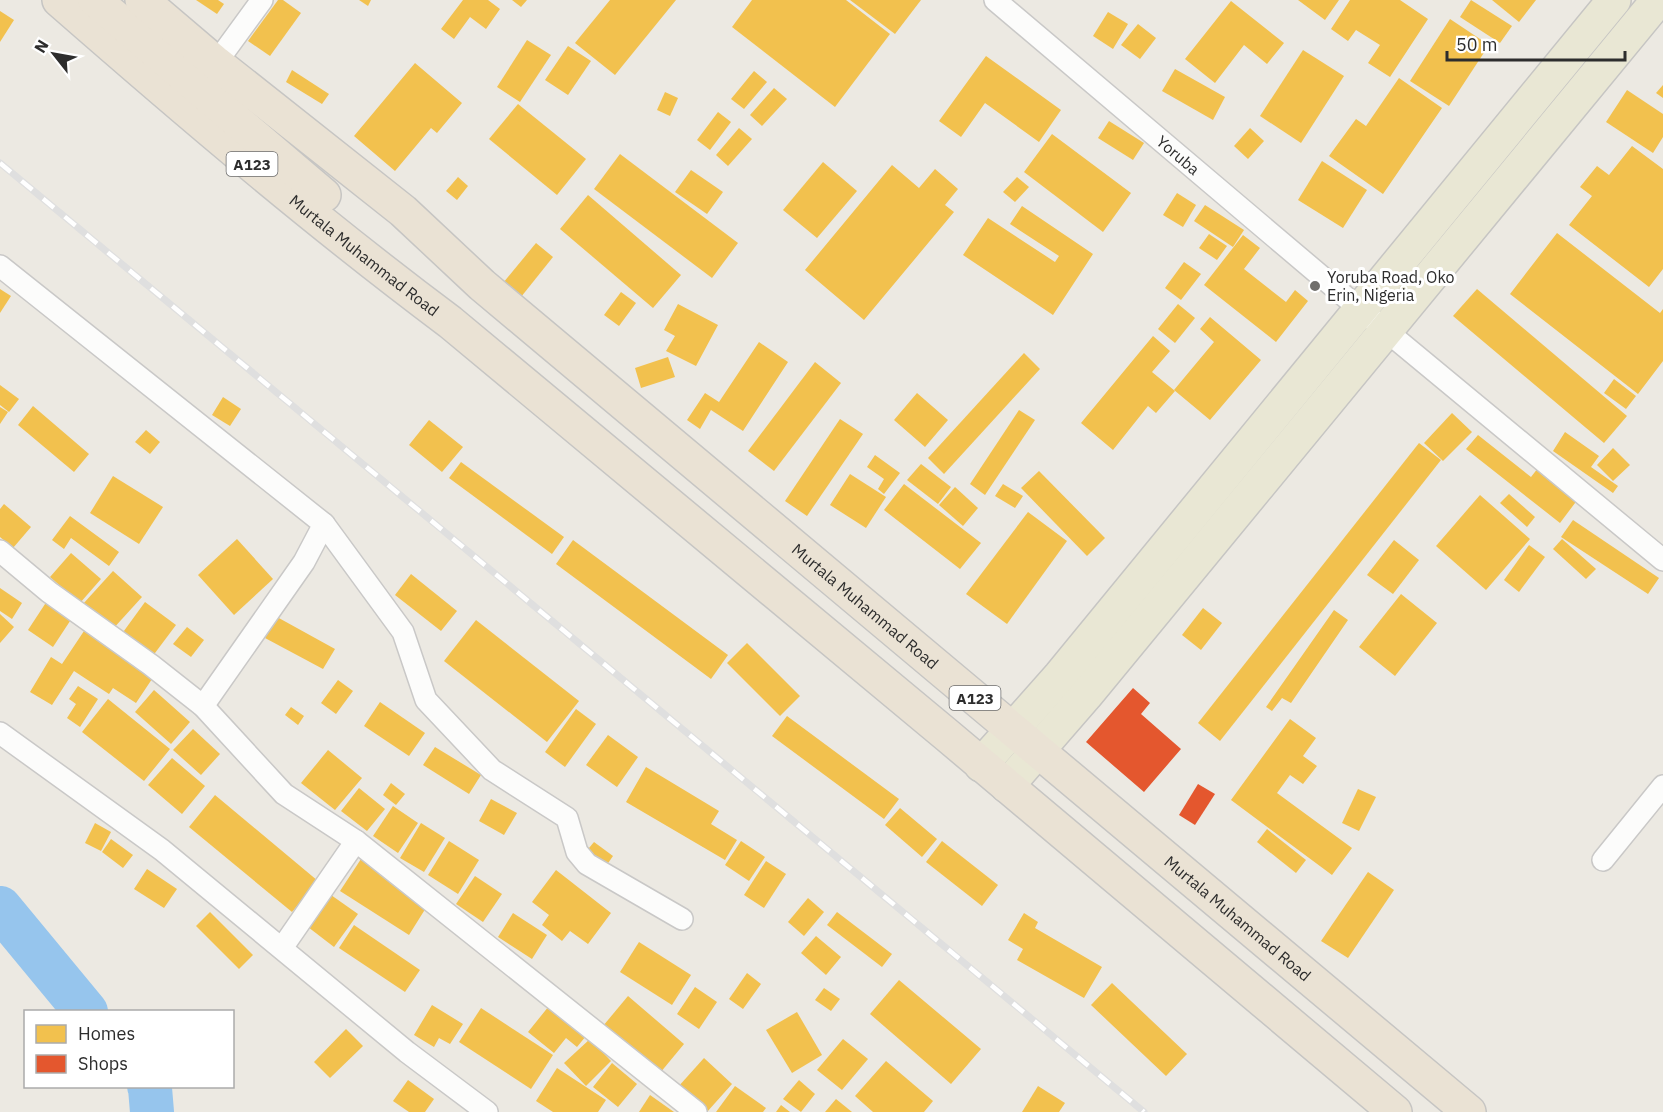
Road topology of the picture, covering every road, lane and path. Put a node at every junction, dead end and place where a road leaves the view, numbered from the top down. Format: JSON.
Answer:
{"nodes":[{"id":1,"x":59,"y":0,"type":"edge"},
{"id":2,"x":95,"y":0,"type":"edge"},
{"id":3,"x":118,"y":0,"type":"edge"},
{"id":4,"x":142,"y":0,"type":"edge"},
{"id":5,"x":262,"y":0,"type":"edge"},
{"id":6,"x":995,"y":0,"type":"edge"},
{"id":7,"x":1614,"y":0,"type":"edge"},
{"id":8,"x":1658,"y":0,"type":"edge"},
{"id":9,"x":216,"y":63,"type":"junction"},
{"id":10,"x":283,"y":149,"type":"junction"},
{"id":11,"x":0,"y":266,"type":"edge"},
{"id":12,"x":482,"y":285,"type":"junction"},
{"id":13,"x":1361,"y":310,"type":"junction"},
{"id":14,"x":450,"y":322,"type":"junction"},
{"id":15,"x":1387,"y":331,"type":"junction"},
{"id":16,"x":324,"y":524,"type":"junction"},
{"id":17,"x":0,"y":551,"type":"edge"},
{"id":18,"x":1663,"y":560,"type":"edge"},
{"id":19,"x":203,"y":706,"type":"junction"},
{"id":20,"x":1012,"y":730,"type":"junction"},
{"id":21,"x":0,"y":733,"type":"edge"},
{"id":22,"x":1037,"y":751,"type":"junction"},
{"id":23,"x":981,"y":765,"type":"junction"},
{"id":24,"x":1007,"y":786,"type":"junction"},
{"id":25,"x":1663,"y":786,"type":"edge"},
{"id":26,"x":356,"y":841,"type":"junction"},
{"id":27,"x":1603,"y":860,"type":"dead end"},
{"id":28,"x":682,"y":919,"type":"dead end"},
{"id":29,"x":282,"y":948,"type":"junction"},
{"id":30,"x":487,"y":1112,"type":"edge"},
{"id":31,"x":696,"y":1112,"type":"edge"},
{"id":32,"x":1395,"y":1112,"type":"edge"},
{"id":33,"x":1469,"y":1112,"type":"edge"}],
"edges":[{"from":1,"to":14,"type":"highway","name":"Murtala Muhammad Road","number":"A123"},
{"from":2,"to":10,"type":"highway","name":"Murtala Muhammad Road","number":"A123"},
{"from":3,"to":10,"type":"highway","name":"Murtala Muhammad Road","number":"A123"},
{"from":4,"to":9,"type":"highway","name":"Murtala Muhammad Road","number":"A123"},
{"from":5,"to":9,"type":"street"},
{"from":6,"to":13,"type":"street","name":"Yoruba"},
{"from":7,"to":13,"type":"main road"},
{"from":8,"to":15,"type":"main road"},
{"from":9,"to":12,"type":"highway","name":"Murtala Muhammad Road","number":"A123"},
{"from":10,"to":12,"type":"highway","name":"Murtala Muhammad Road","number":"A123"},
{"from":10,"to":14,"type":"highway","name":"Murtala Muhammad Road","number":"A123"},
{"from":11,"to":16,"type":"street"},
{"from":12,"to":20,"type":"highway","name":"Murtala Muhammad Road","number":"A123"},
{"from":13,"to":15,"type":"street","name":"Yoruba"},
{"from":13,"to":20,"type":"main road"},
{"from":14,"to":23,"type":"highway","name":"Murtala Muhammad Road","number":"A123"},
{"from":15,"to":18,"type":"street","name":"Yoruba"},
{"from":15,"to":22,"type":"main road"},
{"from":16,"to":19,"type":"street"},
{"from":16,"to":28,"type":"street"},
{"from":17,"to":19,"type":"street"},
{"from":19,"to":26,"type":"street"},
{"from":20,"to":22,"type":"highway","name":"Murtala Muhammad Road","number":"A123"},
{"from":20,"to":23,"type":"main road"},
{"from":21,"to":29,"type":"street"},
{"from":22,"to":24,"type":"main road"},
{"from":22,"to":33,"type":"highway","name":"Murtala Muhammad Road","number":"A123"},
{"from":23,"to":24,"type":"highway","name":"Murtala Muhammad Road","number":"A123"},
{"from":24,"to":32,"type":"highway","name":"Murtala Muhammad Road","number":"A123"},
{"from":25,"to":27,"type":"street"},
{"from":26,"to":29,"type":"street"},
{"from":26,"to":31,"type":"street"},
{"from":29,"to":30,"type":"street"}]}
